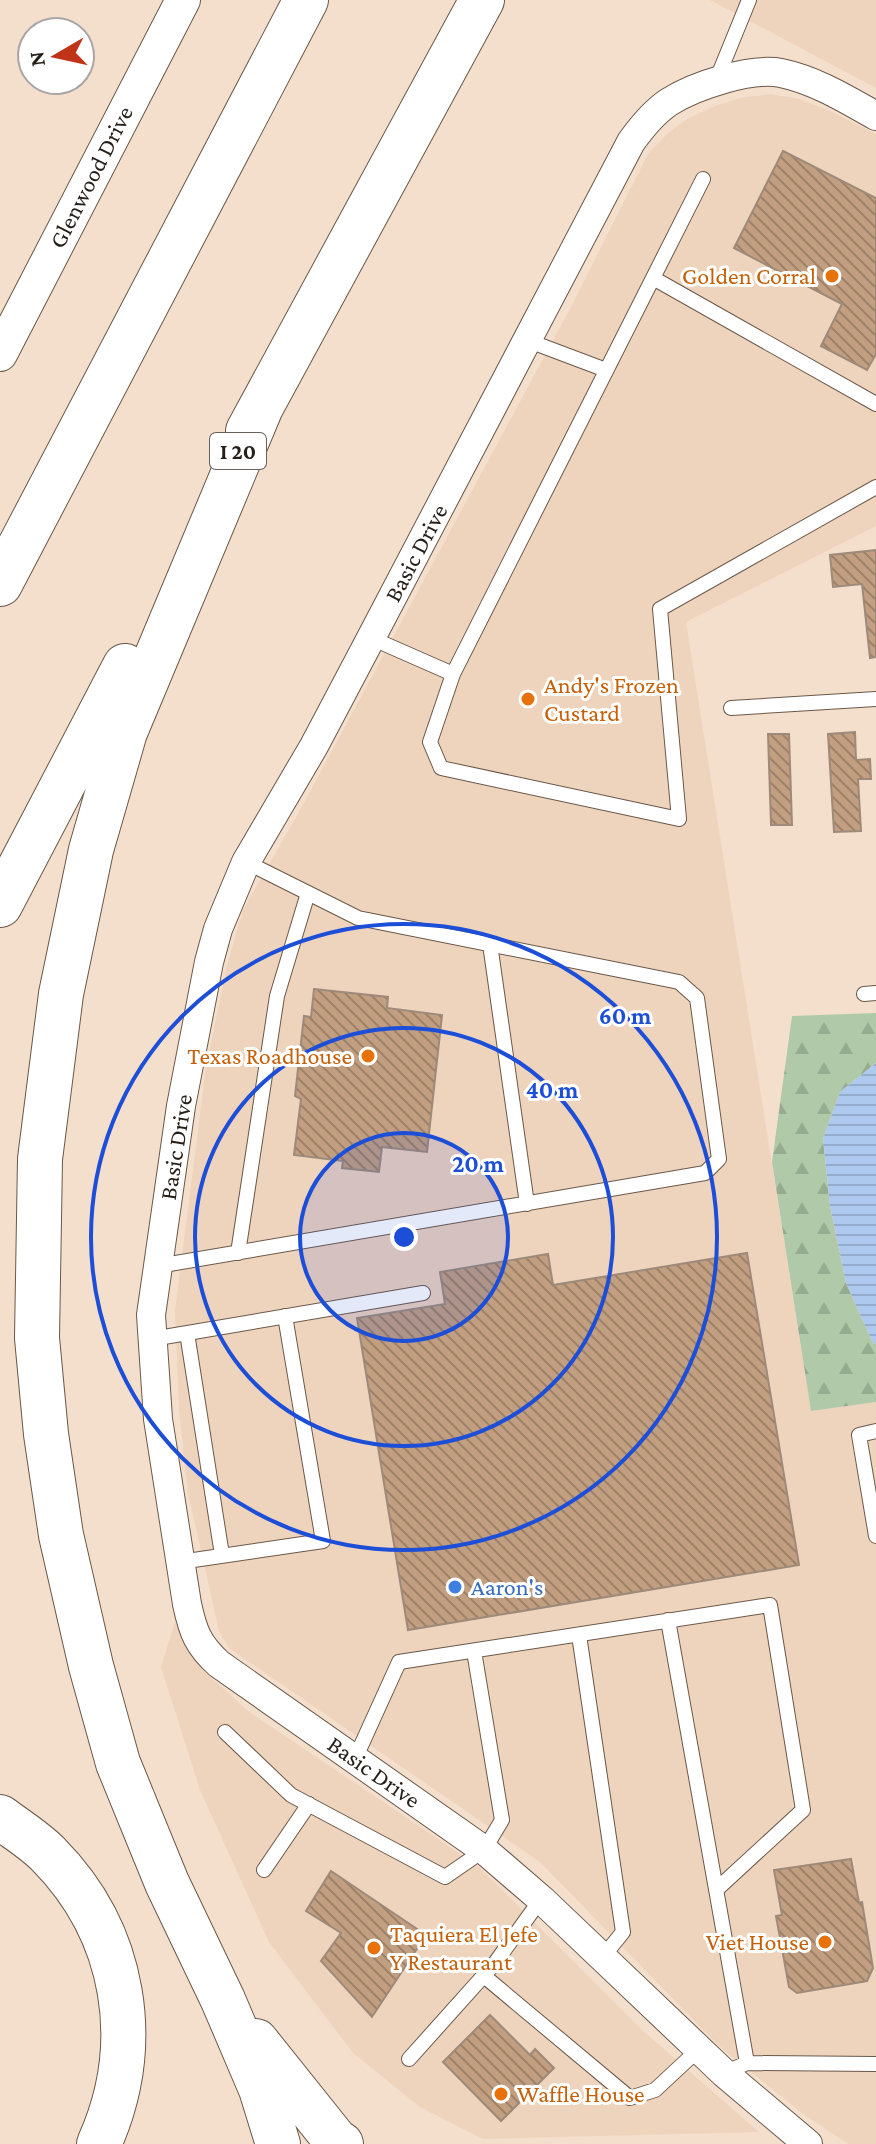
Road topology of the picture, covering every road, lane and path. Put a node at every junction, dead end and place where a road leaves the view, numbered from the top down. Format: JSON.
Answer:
{"nodes":[{"id":1,"x":183,"y":0,"type":"edge"},
{"id":2,"x":306,"y":0,"type":"edge"},
{"id":3,"x":482,"y":0,"type":"edge"},
{"id":4,"x":749,"y":0,"type":"edge"},
{"id":5,"x":716,"y":82,"type":"junction"},
{"id":6,"x":876,"y":116,"type":"edge"},
{"id":7,"x":703,"y":179,"type":"dead end"},
{"id":8,"x":653,"y":278,"type":"junction"},
{"id":9,"x":529,"y":341,"type":"junction"},
{"id":10,"x":0,"y":354,"type":"edge"},
{"id":11,"x":606,"y":370,"type":"junction"},
{"id":12,"x":876,"y":404,"type":"edge"},
{"id":13,"x":261,"y":407,"type":"junction"},
{"id":14,"x":876,"y":487,"type":"edge"},
{"id":15,"x":0,"y":584,"type":"edge"},
{"id":16,"x":371,"y":638,"type":"junction"},
{"id":17,"x":453,"y":674,"type":"junction"},
{"id":18,"x":876,"y":699,"type":"edge"},
{"id":19,"x":731,"y":708,"type":"dead end"},
{"id":20,"x":246,"y":862,"type":"junction"},
{"id":21,"x":308,"y":893,"type":"junction"},
{"id":22,"x":0,"y":905,"type":"edge"},
{"id":23,"x":490,"y":944,"type":"junction"},
{"id":24,"x":527,"y":1204,"type":"junction"},
{"id":25,"x":238,"y":1253,"type":"junction"},
{"id":26,"x":158,"y":1266,"type":"junction"},
{"id":27,"x":423,"y":1293,"type":"dead end"},
{"id":28,"x":285,"y":1316,"type":"junction"},
{"id":29,"x":187,"y":1333,"type":"junction"},
{"id":30,"x":152,"y":1339,"type":"junction"},
{"id":31,"x":876,"y":1431,"type":"edge"},
{"id":32,"x":876,"y":1536,"type":"edge"},
{"id":33,"x":222,"y":1555,"type":"junction"},
{"id":34,"x":180,"y":1562,"type":"junction"},
{"id":35,"x":668,"y":1620,"type":"junction"},
{"id":36,"x":579,"y":1635,"type":"junction"},
{"id":37,"x":474,"y":1651,"type":"junction"},
{"id":38,"x":225,"y":1732,"type":"dead end"},
{"id":39,"x":355,"y":1759,"type":"junction"},
{"id":40,"x":309,"y":1804,"type":"junction"},
{"id":41,"x":0,"y":1817,"type":"edge"},
{"id":42,"x":484,"y":1850,"type":"junction"},
{"id":43,"x":264,"y":1870,"type":"dead end"},
{"id":44,"x":716,"y":1890,"type":"junction"},
{"id":45,"x":541,"y":1899,"type":"junction"},
{"id":46,"x":602,"y":1958,"type":"junction"},
{"id":47,"x":484,"y":1976,"type":"junction"},
{"id":48,"x":223,"y":2000,"type":"junction"},
{"id":49,"x":698,"y":2050,"type":"junction"},
{"id":50,"x":409,"y":2059,"type":"dead end"},
{"id":51,"x":876,"y":2064,"type":"edge"},
{"id":52,"x":735,"y":2068,"type":"junction"},
{"id":53,"x":99,"y":2144,"type":"edge"},
{"id":54,"x":278,"y":2144,"type":"edge"},
{"id":55,"x":341,"y":2144,"type":"edge"},
{"id":56,"x":808,"y":2144,"type":"edge"}],
"edges":[{"from":1,"to":10,"type":"street","name":"Glenwood Drive"},
{"from":2,"to":15,"type":"highway"},
{"from":3,"to":13,"type":"highway","number":"I 20"},
{"from":4,"to":5,"type":"lane"},
{"from":5,"to":6,"type":"street","name":"Basic Drive"},
{"from":5,"to":9,"type":"street","name":"Basic Drive"},
{"from":7,"to":8,"type":"lane"},
{"from":8,"to":11,"type":"lane"},
{"from":8,"to":12,"type":"lane"},
{"from":9,"to":11,"type":"lane"},
{"from":9,"to":16,"type":"street","name":"Basic Drive"},
{"from":11,"to":17,"type":"lane"},
{"from":13,"to":22,"type":"highway","number":"I 20"},
{"from":13,"to":48,"type":"highway"},
{"from":14,"to":17,"type":"lane"},
{"from":16,"to":17,"type":"lane"},
{"from":16,"to":20,"type":"street","name":"Basic Drive"},
{"from":18,"to":19,"type":"lane"},
{"from":20,"to":21,"type":"lane"},
{"from":20,"to":26,"type":"street","name":"Basic Drive"},
{"from":21,"to":23,"type":"lane"},
{"from":21,"to":25,"type":"lane"},
{"from":23,"to":24,"type":"lane"},
{"from":23,"to":24,"type":"lane"},
{"from":24,"to":25,"type":"lane"},
{"from":25,"to":26,"type":"lane"},
{"from":26,"to":30,"type":"street","name":"Basic Drive"},
{"from":27,"to":28,"type":"lane"},
{"from":28,"to":29,"type":"lane"},
{"from":28,"to":33,"type":"lane"},
{"from":29,"to":30,"type":"lane"},
{"from":29,"to":33,"type":"lane"},
{"from":30,"to":34,"type":"street","name":"Basic Drive"},
{"from":31,"to":32,"type":"lane"},
{"from":33,"to":34,"type":"lane"},
{"from":34,"to":39,"type":"street","name":"Basic Drive"},
{"from":35,"to":36,"type":"lane"},
{"from":35,"to":44,"type":"lane"},
{"from":35,"to":44,"type":"lane"},
{"from":36,"to":37,"type":"lane"},
{"from":36,"to":46,"type":"lane"},
{"from":37,"to":39,"type":"lane"},
{"from":37,"to":42,"type":"lane"},
{"from":38,"to":40,"type":"lane"},
{"from":39,"to":42,"type":"street","name":"Basic Drive"},
{"from":40,"to":42,"type":"lane"},
{"from":40,"to":43,"type":"lane"},
{"from":41,"to":53,"type":"highway"},
{"from":42,"to":45,"type":"street","name":"Basic Drive"},
{"from":44,"to":52,"type":"lane"},
{"from":45,"to":46,"type":"street","name":"Basic Drive"},
{"from":45,"to":47,"type":"lane"},
{"from":46,"to":49,"type":"street","name":"Basic Drive"},
{"from":47,"to":49,"type":"lane"},
{"from":47,"to":50,"type":"lane"},
{"from":48,"to":54,"type":"highway"},
{"from":48,"to":55,"type":"highway"},
{"from":49,"to":52,"type":"street","name":"Basic Drive"},
{"from":51,"to":52,"type":"lane"},
{"from":52,"to":56,"type":"street","name":"Basic Drive"}]}
